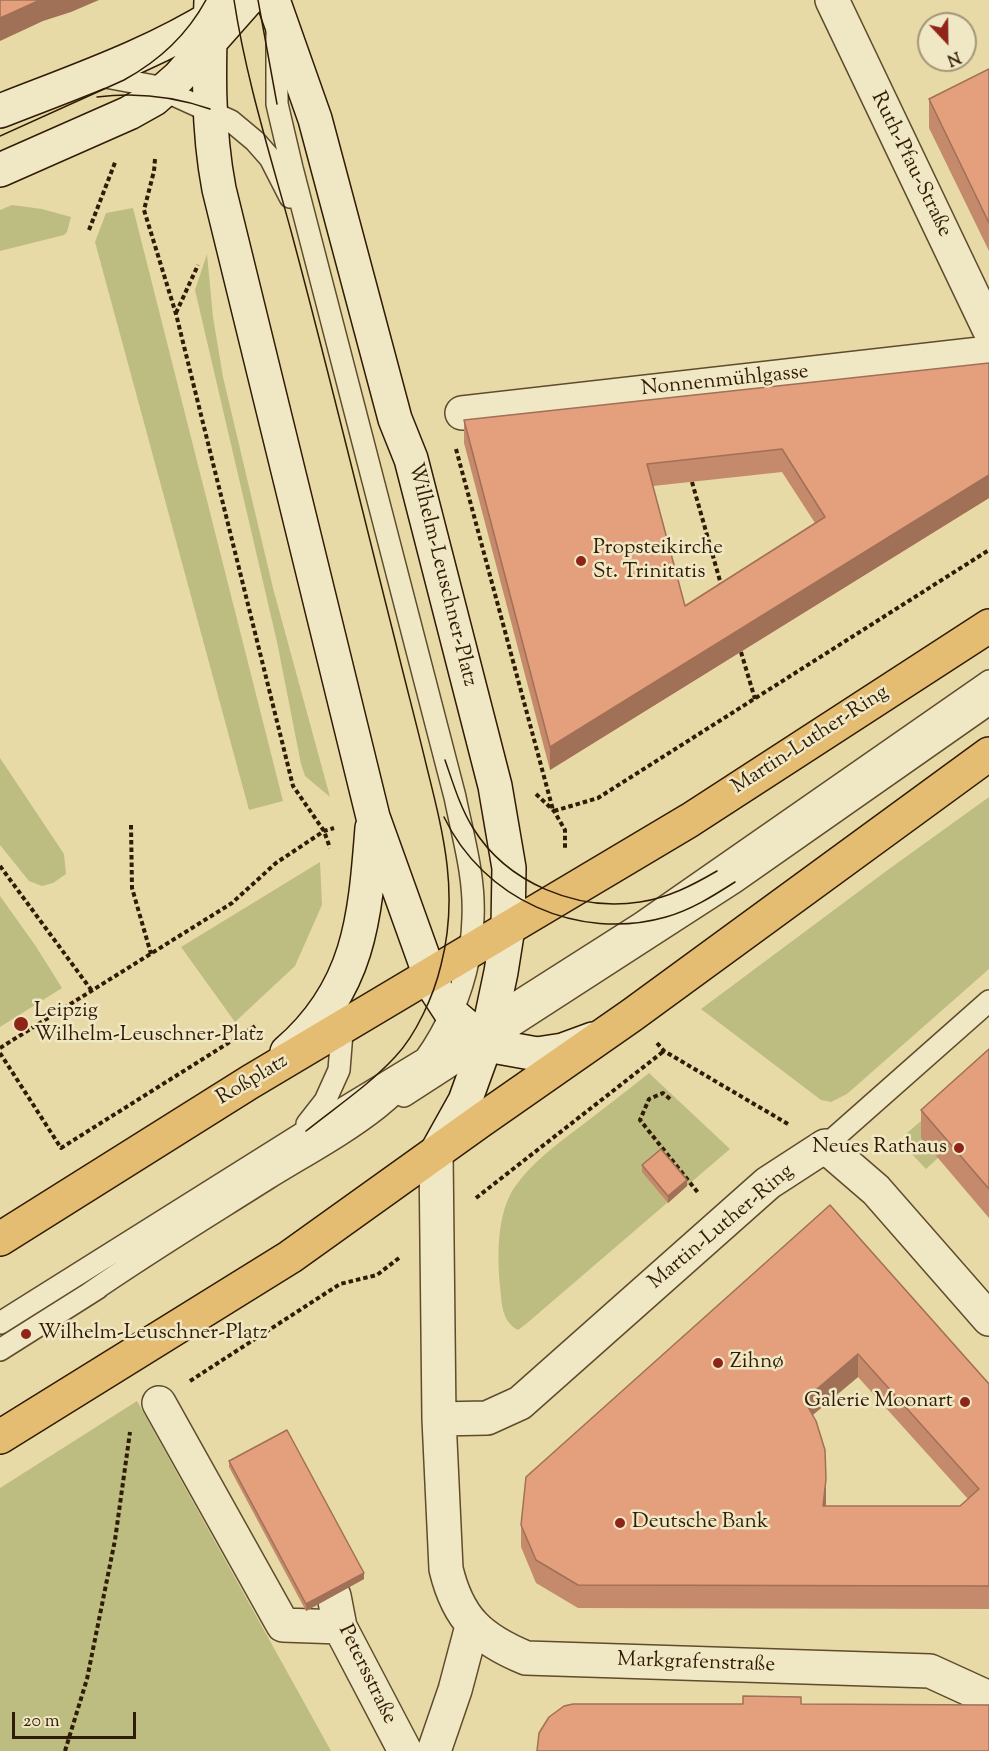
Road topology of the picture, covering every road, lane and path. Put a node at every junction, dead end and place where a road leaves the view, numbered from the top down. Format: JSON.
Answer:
{"nodes":[{"id":1,"x":239,"y":0,"type":"edge"},
{"id":2,"x":832,"y":0,"type":"edge"},
{"id":3,"x":265,"y":3,"type":"edge"},
{"id":4,"x":210,"y":20,"type":"edge"},
{"id":5,"x":91,"y":74,"type":"junction"},
{"id":6,"x":166,"y":90,"type":"junction"},
{"id":7,"x":210,"y":110,"type":"junction"},
{"id":8,"x":0,"y":111,"type":"edge"},
{"id":9,"x":117,"y":157,"type":"dead end"},
{"id":10,"x":155,"y":159,"type":"dead end"},
{"id":11,"x":0,"y":170,"type":"edge"},
{"id":12,"x":89,"y":230,"type":"dead end"},
{"id":13,"x":316,"y":261,"type":"junction"},
{"id":14,"x":989,"y":329,"type":"edge"},
{"id":15,"x":989,"y":353,"type":"edge"},
{"id":16,"x":462,"y":413,"type":"dead end"},
{"id":17,"x":456,"y":447,"type":"dead end"},
{"id":18,"x":692,"y":482,"type":"edge"},
{"id":19,"x":989,"y":550,"type":"edge"},
{"id":20,"x":723,"y":592,"type":"edge"},
{"id":21,"x":989,"y":626,"type":"edge"},
{"id":22,"x":741,"y":652,"type":"edge"},
{"id":23,"x":989,"y":681,"type":"edge"},
{"id":24,"x":755,"y":699,"type":"junction"},
{"id":25,"x":989,"y":704,"type":"edge"},
{"id":26,"x":989,"y":754,"type":"edge"},
{"id":27,"x":373,"y":817,"type":"junction"},
{"id":28,"x":131,"y":825,"type":"dead end"},
{"id":29,"x":324,"y":831,"type":"junction"},
{"id":30,"x":333,"y":856,"type":"dead end"},
{"id":31,"x":0,"y":866,"type":"edge"},
{"id":32,"x":508,"y":928,"type":"junction"},
{"id":33,"x":470,"y":950,"type":"junction"},
{"id":34,"x":151,"y":954,"type":"junction"},
{"id":35,"x":347,"y":973,"type":"junction"},
{"id":36,"x":430,"y":975,"type":"junction"},
{"id":37,"x":92,"y":990,"type":"junction"},
{"id":38,"x":989,"y":1001,"type":"edge"},
{"id":39,"x":632,"y":1015,"type":"junction"},
{"id":40,"x":260,"y":1023,"type":"dead end"},
{"id":41,"x":475,"y":1026,"type":"junction"},
{"id":42,"x":342,"y":1027,"type":"junction"},
{"id":43,"x":0,"y":1048,"type":"edge"},
{"id":44,"x":0,"y":1053,"type":"edge"},
{"id":45,"x":428,"y":1057,"type":"junction"},
{"id":46,"x":250,"y":1082,"type":"junction"},
{"id":47,"x":670,"y":1099,"type":"dead end"},
{"id":48,"x":297,"y":1136,"type":"junction"},
{"id":49,"x":825,"y":1146,"type":"junction"},
{"id":50,"x":436,"y":1153,"type":"junction"},
{"id":51,"x":479,"y":1195,"type":"dead end"},
{"id":52,"x":722,"y":1223,"type":"junction"},
{"id":53,"x":0,"y":1239,"type":"edge"},
{"id":54,"x":378,"y":1275,"type":"dead end"},
{"id":55,"x":87,"y":1295,"type":"junction"},
{"id":56,"x":989,"y":1319,"type":"edge"},
{"id":57,"x":0,"y":1323,"type":"edge"},
{"id":58,"x":0,"y":1350,"type":"edge"},
{"id":59,"x":196,"y":1364,"type":"dead end"},
{"id":60,"x":201,"y":1373,"type":"junction"},
{"id":61,"x":159,"y":1403,"type":"joint"},
{"id":62,"x":439,"y":1419,"type":"junction"},
{"id":63,"x":131,"y":1429,"type":"dead end"},
{"id":64,"x":0,"y":1437,"type":"edge"},
{"id":65,"x":472,"y":1626,"type":"junction"},
{"id":66,"x":989,"y":1698,"type":"edge"},
{"id":67,"x":65,"y":1751,"type":"edge"},
{"id":68,"x":405,"y":1751,"type":"edge"},
{"id":69,"x":434,"y":1751,"type":"edge"}],
"edges":[{"from":1,"to":4,"type":"street"},
{"from":2,"to":14,"type":"street","name":"Ruth-Pfau-Straße"},
{"from":3,"to":4,"type":"street"},
{"from":3,"to":13,"type":"lane"},
{"from":3,"to":32,"type":"street","name":"Wilhelm-Leuschner-Platz"},
{"from":4,"to":5,"type":"street"},
{"from":4,"to":6,"type":"street"},
{"from":4,"to":7,"type":"street"},
{"from":5,"to":6,"type":"lane"},
{"from":5,"to":8,"type":"street"},
{"from":6,"to":7,"type":"lane"},
{"from":6,"to":11,"type":"street"},
{"from":7,"to":13,"type":"lane"},
{"from":7,"to":27,"type":"street"},
{"from":9,"to":12,"type":"path"},
{"from":10,"to":29,"type":"path"},
{"from":13,"to":33,"type":"lane"},
{"from":15,"to":16,"type":"street","name":"Nonnenmühlgasse"},
{"from":17,"to":24,"type":"path"},
{"from":18,"to":20,"type":"path"},
{"from":19,"to":24,"type":"path"},
{"from":21,"to":32,"type":"main road","name":"Martin-Luther-Ring"},
{"from":22,"to":24,"type":"path"},
{"from":23,"to":41,"type":"lane"},
{"from":25,"to":41,"type":"lane"},
{"from":26,"to":39,"type":"main road"},
{"from":27,"to":35,"type":"street"},
{"from":27,"to":36,"type":"street"},
{"from":28,"to":34,"type":"path"},
{"from":29,"to":30,"type":"path"},
{"from":29,"to":34,"type":"path"},
{"from":31,"to":37,"type":"path"},
{"from":32,"to":33,"type":"main road","name":"Roßplatz"},
{"from":32,"to":41,"type":"street","name":"Wilhelm-Leuschner-Platz"},
{"from":33,"to":36,"type":"main road","name":"Roßplatz"},
{"from":33,"to":41,"type":"lane"},
{"from":34,"to":37,"type":"path"},
{"from":35,"to":42,"type":"lane"},
{"from":35,"to":46,"type":"street"},
{"from":36,"to":41,"type":"street"},
{"from":36,"to":42,"type":"main road","name":"Roßplatz"},
{"from":37,"to":43,"type":"path"},
{"from":38,"to":49,"type":"lane","name":"Martin-Luther-Ring"},
{"from":39,"to":41,"type":"street"},
{"from":39,"to":50,"type":"main road"},
{"from":40,"to":44,"type":"path"},
{"from":41,"to":45,"type":"lane"},
{"from":41,"to":50,"type":"street","name":"Wilhelm-Leuschner-Platz"},
{"from":41,"to":55,"type":"lane"},
{"from":42,"to":46,"type":"main road","name":"Roßplatz"},
{"from":42,"to":48,"type":"lane"},
{"from":45,"to":48,"type":"lane"},
{"from":45,"to":55,"type":"lane"},
{"from":46,"to":53,"type":"main road","name":"Roßplatz"},
{"from":47,"to":52,"type":"path"},
{"from":48,"to":57,"type":"lane"},
{"from":49,"to":51,"type":"path"},
{"from":49,"to":52,"type":"street","name":"Martin-Luther-Ring"},
{"from":49,"to":56,"type":"street"},
{"from":50,"to":62,"type":"street"},
{"from":50,"to":64,"type":"main road"},
{"from":52,"to":62,"type":"street","name":"Martin-Luther-Ring"},
{"from":54,"to":60,"type":"path"},
{"from":55,"to":58,"type":"lane"},
{"from":59,"to":60,"type":"path"},
{"from":60,"to":61,"type":"path"},
{"from":61,"to":68,"type":"street","name":"Petersstraße"},
{"from":62,"to":65,"type":"street"},
{"from":63,"to":67,"type":"path"},
{"from":65,"to":66,"type":"street","name":"Markgrafenstraße"},
{"from":65,"to":69,"type":"street"}]}
